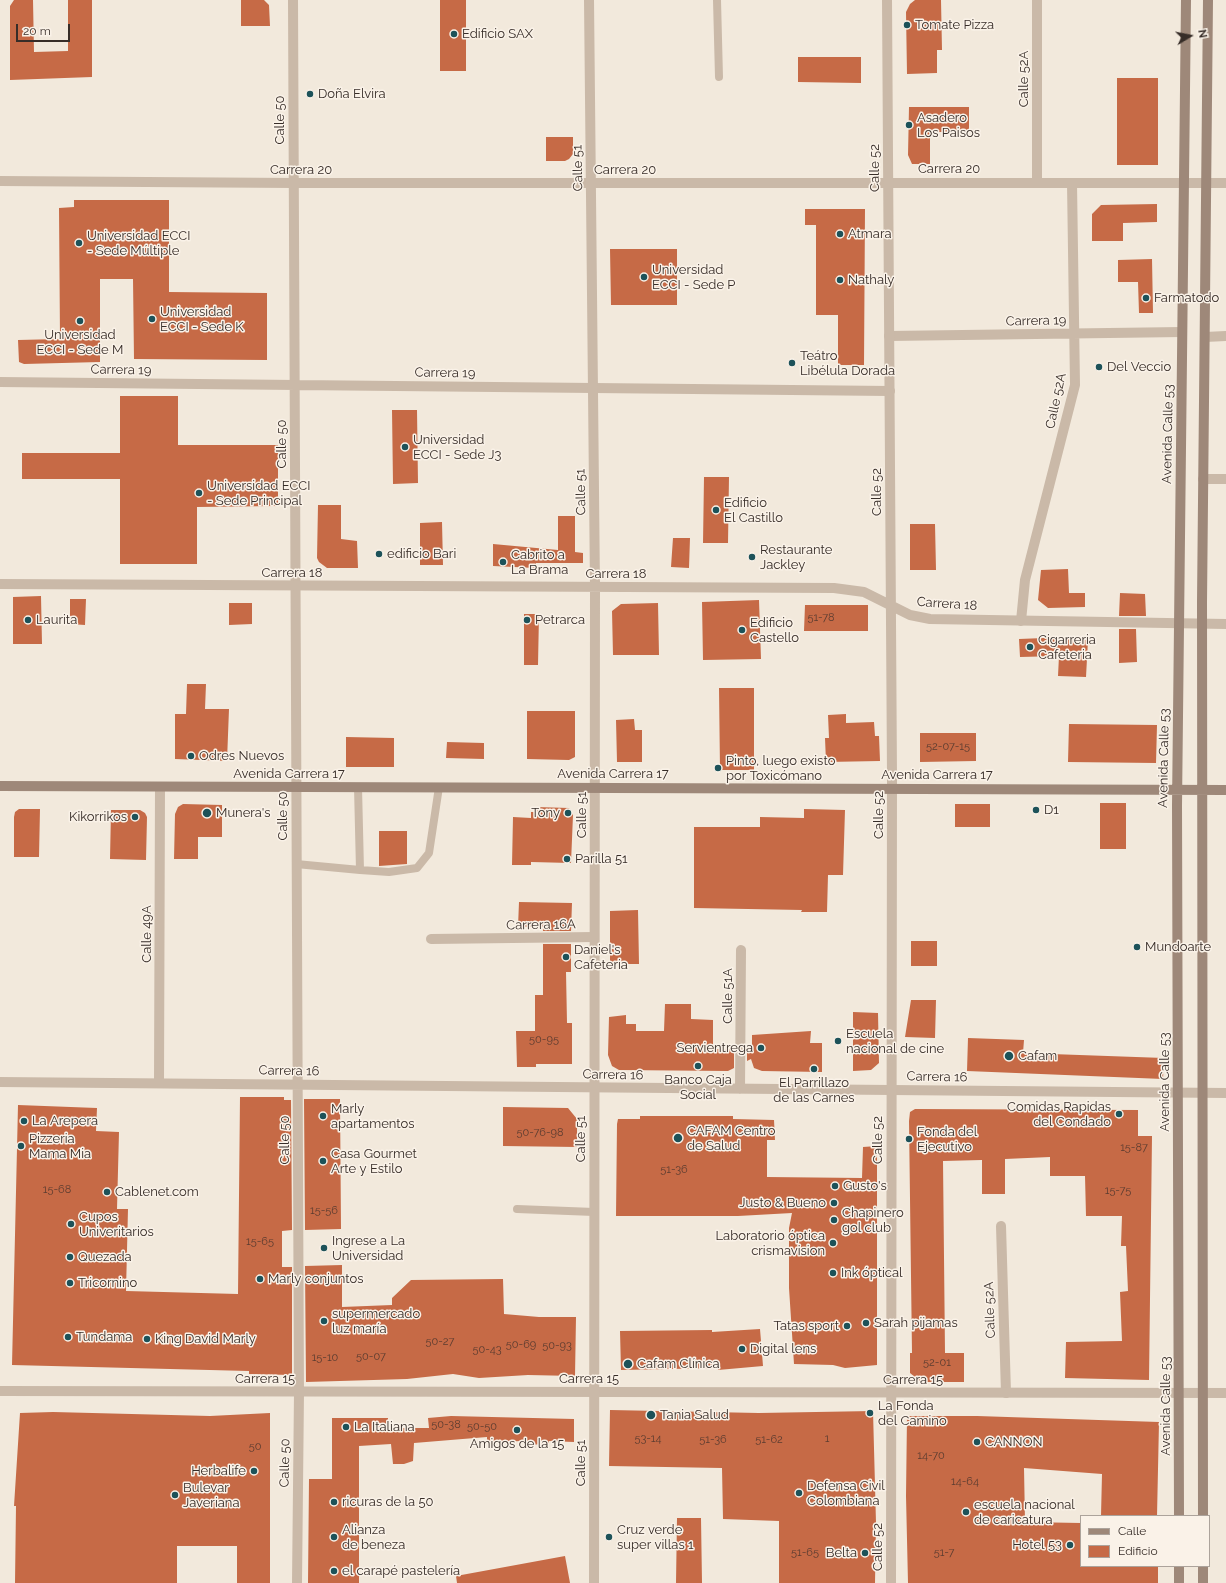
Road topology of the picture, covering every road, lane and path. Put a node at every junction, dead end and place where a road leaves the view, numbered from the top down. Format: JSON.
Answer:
{"nodes":[{"id":1,"x":292,"y":0,"type":"edge"},
{"id":2,"x":589,"y":0,"type":"edge"},
{"id":3,"x":718,"y":0,"type":"edge"},
{"id":4,"x":887,"y":0,"type":"edge"},
{"id":5,"x":1037,"y":0,"type":"edge"},
{"id":6,"x":1186,"y":0,"type":"edge"},
{"id":7,"x":1208,"y":0,"type":"edge"},
{"id":8,"x":719,"y":77,"type":"dead end"},
{"id":9,"x":0,"y":180,"type":"edge"},
{"id":10,"x":888,"y":182,"type":"junction"},
{"id":11,"x":293,"y":183,"type":"junction"},
{"id":12,"x":1037,"y":183,"type":"junction"},
{"id":13,"x":1072,"y":183,"type":"junction"},
{"id":14,"x":1184,"y":183,"type":"junction"},
{"id":15,"x":1226,"y":183,"type":"edge"},
{"id":16,"x":591,"y":184,"type":"junction"},
{"id":17,"x":1206,"y":184,"type":"junction"},
{"id":18,"x":1182,"y":332,"type":"junction"},
{"id":19,"x":1074,"y":334,"type":"junction"},
{"id":20,"x":889,"y":336,"type":"junction"},
{"id":21,"x":1226,"y":336,"type":"edge"},
{"id":22,"x":1205,"y":337,"type":"junction"},
{"id":23,"x":0,"y":382,"type":"edge"},
{"id":24,"x":294,"y":385,"type":"junction"},
{"id":25,"x":593,"y":388,"type":"junction"},
{"id":26,"x":890,"y":391,"type":"junction"},
{"id":27,"x":1203,"y":480,"type":"junction"},
{"id":28,"x":1226,"y":480,"type":"edge"},
{"id":29,"x":0,"y":584,"type":"edge"},
{"id":30,"x":295,"y":586,"type":"junction"},
{"id":31,"x":595,"y":587,"type":"junction"},
{"id":32,"x":891,"y":605,"type":"junction"},
{"id":33,"x":1022,"y":621,"type":"junction"},
{"id":34,"x":1179,"y":624,"type":"junction"},
{"id":35,"x":1202,"y":624,"type":"junction"},
{"id":36,"x":1226,"y":624,"type":"edge"},
{"id":37,"x":0,"y":786,"type":"edge"},
{"id":38,"x":160,"y":787,"type":"junction"},
{"id":39,"x":296,"y":787,"type":"junction"},
{"id":40,"x":358,"y":787,"type":"junction"},
{"id":41,"x":439,"y":787,"type":"junction"},
{"id":42,"x":595,"y":788,"type":"junction"},
{"id":43,"x":892,"y":788,"type":"junction"},
{"id":44,"x":1177,"y":789,"type":"junction"},
{"id":45,"x":1202,"y":789,"type":"junction"},
{"id":46,"x":1226,"y":790,"type":"edge"},
{"id":47,"x":296,"y":864,"type":"junction"},
{"id":48,"x":360,"y":870,"type":"junction"},
{"id":49,"x":594,"y":937,"type":"junction"},
{"id":50,"x":431,"y":939,"type":"dead end"},
{"id":51,"x":741,"y":950,"type":"dead end"},
{"id":52,"x":0,"y":1082,"type":"edge"},
{"id":53,"x":159,"y":1082,"type":"junction"},
{"id":54,"x":298,"y":1084,"type":"junction"},
{"id":55,"x":594,"y":1088,"type":"junction"},
{"id":56,"x":740,"y":1089,"type":"junction"},
{"id":57,"x":891,"y":1090,"type":"junction"},
{"id":58,"x":1178,"y":1093,"type":"junction"},
{"id":59,"x":1202,"y":1093,"type":"junction"},
{"id":60,"x":1226,"y":1093,"type":"edge"},
{"id":61,"x":517,"y":1209,"type":"dead end"},
{"id":62,"x":594,"y":1212,"type":"junction"},
{"id":63,"x":1001,"y":1226,"type":"dead end"},
{"id":64,"x":0,"y":1391,"type":"edge"},
{"id":65,"x":299,"y":1392,"type":"junction"},
{"id":66,"x":594,"y":1393,"type":"junction"},
{"id":67,"x":892,"y":1393,"type":"junction"},
{"id":68,"x":1006,"y":1393,"type":"junction"},
{"id":69,"x":1179,"y":1393,"type":"junction"},
{"id":70,"x":1226,"y":1393,"type":"edge"},
{"id":71,"x":1202,"y":1394,"type":"junction"},
{"id":72,"x":1179,"y":1515,"type":"edge"},
{"id":73,"x":1203,"y":1515,"type":"edge"},
{"id":74,"x":1179,"y":1567,"type":"edge"},
{"id":75,"x":1203,"y":1567,"type":"edge"},
{"id":76,"x":297,"y":1583,"type":"edge"},
{"id":77,"x":594,"y":1583,"type":"edge"},
{"id":78,"x":891,"y":1583,"type":"edge"},
{"id":79,"x":1179,"y":1583,"type":"edge"},
{"id":80,"x":1203,"y":1583,"type":"edge"}],
"edges":[{"from":1,"to":11,"type":"street","name":"Calle 50"},
{"from":2,"to":16,"type":"street","name":"Calle 51"},
{"from":3,"to":8,"type":"lane"},
{"from":4,"to":10,"type":"street","name":"Calle 52"},
{"from":5,"to":12,"type":"street","name":"Calle 52A"},
{"from":6,"to":14,"type":"main road","name":"Avenida Calle 53"},
{"from":7,"to":17,"type":"main road"},
{"from":9,"to":11,"type":"street","name":"Carrera 20"},
{"from":10,"to":12,"type":"street","name":"Carrera 20"},
{"from":10,"to":16,"type":"street","name":"Carrera 20"},
{"from":10,"to":20,"type":"street","name":"Calle 52"},
{"from":11,"to":16,"type":"street","name":"Carrera 20"},
{"from":11,"to":24,"type":"street","name":"Calle 50"},
{"from":12,"to":13,"type":"street","name":"Carrera 20"},
{"from":13,"to":14,"type":"street","name":"Carrera 20"},
{"from":13,"to":19,"type":"street","name":"Calle 52A"},
{"from":14,"to":17,"type":"street","name":"Carrera 20"},
{"from":14,"to":18,"type":"main road","name":"Avenida Calle 53"},
{"from":15,"to":17,"type":"street","name":"Carrera 20"},
{"from":16,"to":25,"type":"street","name":"Calle 51"},
{"from":17,"to":22,"type":"main road"},
{"from":18,"to":19,"type":"street","name":"Carrera 19"},
{"from":18,"to":34,"type":"main road","name":"Avenida Calle 53"},
{"from":19,"to":20,"type":"street","name":"Carrera 19"},
{"from":19,"to":33,"type":"street","name":"Calle 52A"},
{"from":20,"to":26,"type":"street","name":"Calle 52"},
{"from":21,"to":22,"type":"street"},
{"from":22,"to":27,"type":"main road"},
{"from":23,"to":24,"type":"street","name":"Carrera 19"},
{"from":24,"to":25,"type":"street","name":"Carrera 19"},
{"from":24,"to":30,"type":"street","name":"Calle 50"},
{"from":25,"to":26,"type":"street","name":"Carrera 19"},
{"from":25,"to":31,"type":"street","name":"Calle 51"},
{"from":26,"to":32,"type":"street","name":"Calle 52"},
{"from":27,"to":28,"type":"street"},
{"from":27,"to":35,"type":"main road"},
{"from":29,"to":30,"type":"street","name":"Carrera 18"},
{"from":30,"to":31,"type":"street","name":"Carrera 18"},
{"from":30,"to":39,"type":"street","name":"Calle 50"},
{"from":31,"to":32,"type":"street","name":"Carrera 18"},
{"from":31,"to":42,"type":"street","name":"Calle 51"},
{"from":32,"to":33,"type":"street","name":"Carrera 18"},
{"from":32,"to":43,"type":"street","name":"Calle 52"},
{"from":33,"to":34,"type":"street","name":"Carrera 18"},
{"from":34,"to":35,"type":"street","name":"Carrera 18"},
{"from":34,"to":44,"type":"main road","name":"Avenida Calle 53"},
{"from":35,"to":36,"type":"street","name":"Carrera 18"},
{"from":35,"to":45,"type":"main road"},
{"from":37,"to":38,"type":"main road","name":"Avenida Carrera 17"},
{"from":38,"to":39,"type":"main road","name":"Avenida Carrera 17"},
{"from":38,"to":53,"type":"street","name":"Calle 49A"},
{"from":39,"to":40,"type":"main road","name":"Avenida Carrera 17"},
{"from":39,"to":47,"type":"street","name":"Calle 50"},
{"from":40,"to":41,"type":"main road","name":"Avenida Carrera 17"},
{"from":40,"to":48,"type":"lane"},
{"from":41,"to":42,"type":"main road","name":"Avenida Carrera 17"},
{"from":41,"to":48,"type":"lane"},
{"from":42,"to":43,"type":"main road","name":"Avenida Carrera 17"},
{"from":42,"to":49,"type":"street","name":"Calle 51"},
{"from":43,"to":44,"type":"main road","name":"Avenida Carrera 17"},
{"from":43,"to":57,"type":"street","name":"Calle 52"},
{"from":44,"to":45,"type":"main road","name":"Avenida Carrera 17"},
{"from":44,"to":58,"type":"main road","name":"Avenida Calle 53"},
{"from":45,"to":46,"type":"main road","name":"Avenida Carrera 17"},
{"from":45,"to":59,"type":"main road"},
{"from":47,"to":48,"type":"lane"},
{"from":47,"to":54,"type":"street","name":"Calle 50"},
{"from":49,"to":50,"type":"street","name":"Carrera 16A"},
{"from":49,"to":55,"type":"street","name":"Calle 51"},
{"from":51,"to":56,"type":"street","name":"Calle 51A"},
{"from":52,"to":53,"type":"street","name":"Carrera 16"},
{"from":53,"to":54,"type":"street","name":"Carrera 16"},
{"from":54,"to":55,"type":"street","name":"Carrera 16"},
{"from":54,"to":65,"type":"street","name":"Calle 50"},
{"from":55,"to":56,"type":"street","name":"Carrera 16"},
{"from":55,"to":62,"type":"street","name":"Calle 51"},
{"from":56,"to":57,"type":"street","name":"Carrera 16"},
{"from":57,"to":58,"type":"street","name":"Carrera 16"},
{"from":57,"to":67,"type":"street","name":"Calle 52"},
{"from":58,"to":59,"type":"street","name":"Carrera 16"},
{"from":58,"to":69,"type":"main road","name":"Avenida Calle 53"},
{"from":59,"to":60,"type":"street","name":"Carrera 16"},
{"from":59,"to":71,"type":"main road"},
{"from":61,"to":62,"type":"lane"},
{"from":62,"to":66,"type":"street","name":"Calle 51"},
{"from":63,"to":68,"type":"street","name":"Calle 52A"},
{"from":64,"to":65,"type":"street","name":"Carrera 15"},
{"from":65,"to":66,"type":"street","name":"Carrera 15"},
{"from":65,"to":76,"type":"street","name":"Calle 50"},
{"from":66,"to":67,"type":"street","name":"Carrera 15"},
{"from":66,"to":77,"type":"street","name":"Calle 51"},
{"from":67,"to":68,"type":"street","name":"Carrera 15"},
{"from":67,"to":78,"type":"street","name":"Calle 52"},
{"from":68,"to":69,"type":"street","name":"Carrera 15"},
{"from":69,"to":71,"type":"street","name":"Carrera 15"},
{"from":69,"to":72,"type":"main road","name":"Avenida Calle 53"},
{"from":70,"to":71,"type":"street","name":"Carrera 15"},
{"from":71,"to":73,"type":"main road"},
{"from":74,"to":79,"type":"main road"},
{"from":75,"to":80,"type":"main road"}]}
